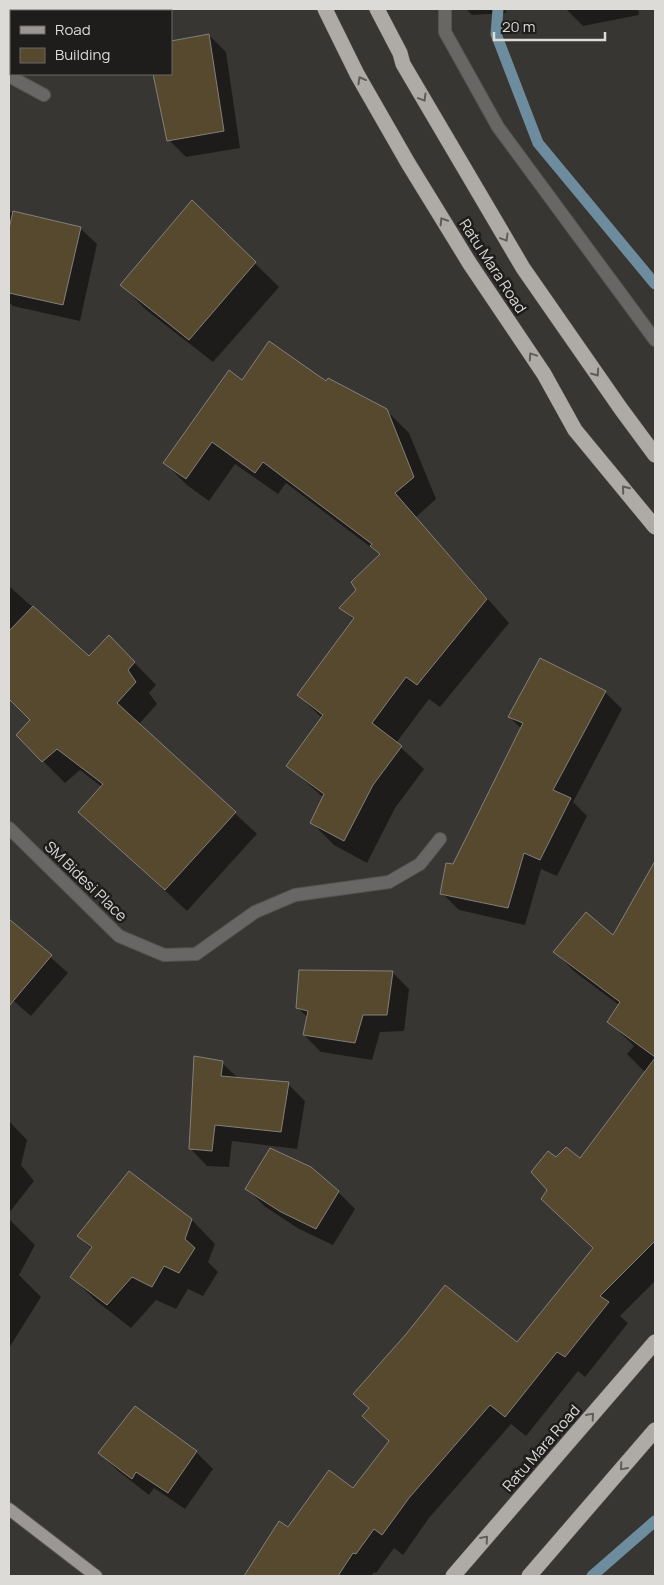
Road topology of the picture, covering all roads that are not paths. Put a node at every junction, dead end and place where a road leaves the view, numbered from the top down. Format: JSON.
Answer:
{"nodes":[{"id":1,"x":324,"y":9,"type":"edge"},
{"id":2,"x":377,"y":9,"type":"edge"},
{"id":3,"x":445,"y":9,"type":"edge"},
{"id":4,"x":9,"y":76,"type":"edge"},
{"id":5,"x":44,"y":95,"type":"dead end"},
{"id":6,"x":655,"y":340,"type":"edge"},
{"id":7,"x":655,"y":455,"type":"edge"},
{"id":8,"x":655,"y":527,"type":"edge"},
{"id":9,"x":9,"y":828,"type":"edge"},
{"id":10,"x":440,"y":838,"type":"dead end"},
{"id":11,"x":655,"y":1342,"type":"edge"},
{"id":12,"x":655,"y":1430,"type":"edge"},
{"id":13,"x":9,"y":1509,"type":"edge"},
{"id":14,"x":96,"y":1576,"type":"edge"},
{"id":15,"x":453,"y":1576,"type":"edge"},
{"id":16,"x":529,"y":1576,"type":"edge"}],
"edges":[{"from":8,"to":1,"type":"highway","name":"Ratu Mara Road","one_way":true},
{"from":2,"to":7,"type":"highway","name":"Ratu Mara Road","one_way":true},
{"from":3,"to":6,"type":"street"},
{"from":4,"to":5,"type":"street"},
{"from":9,"to":10,"type":"street","name":"SM Bidesi Place"},
{"from":15,"to":11,"type":"highway","name":"Ratu Mara Road","one_way":true},
{"from":12,"to":16,"type":"highway","one_way":true},
{"from":13,"to":14,"type":"main road"}]}
